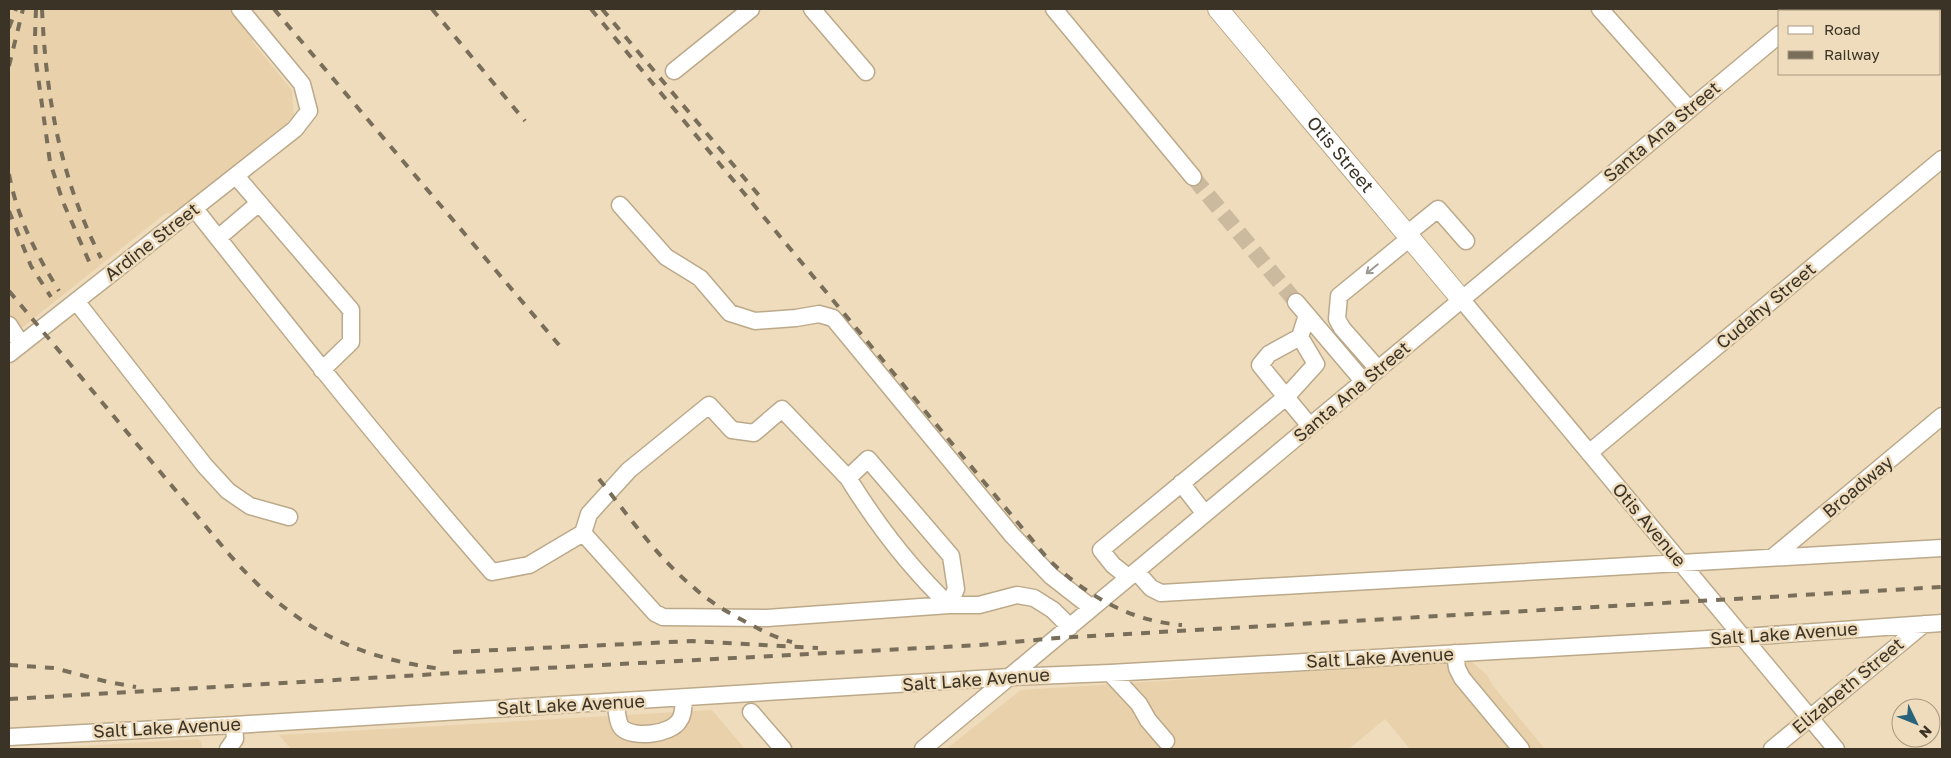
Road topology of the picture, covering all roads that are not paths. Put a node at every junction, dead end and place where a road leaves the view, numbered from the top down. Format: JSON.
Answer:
{"nodes":[{"id":1,"x":240,"y":9,"type":"edge"},
{"id":2,"x":751,"y":9,"type":"edge"},
{"id":3,"x":812,"y":9,"type":"edge"},
{"id":4,"x":1054,"y":9,"type":"edge"},
{"id":5,"x":1600,"y":9,"type":"edge"},
{"id":6,"x":1222,"y":10,"type":"edge"},
{"id":7,"x":1778,"y":36,"type":"edge"},
{"id":8,"x":674,"y":71,"type":"dead end"},
{"id":9,"x":866,"y":72,"type":"dead end"},
{"id":10,"x":1689,"y":109,"type":"junction"},
{"id":11,"x":1942,"y":159,"type":"edge"},
{"id":12,"x":236,"y":176,"type":"junction"},
{"id":13,"x":1193,"y":176,"type":"tunnel mouth"},
{"id":14,"x":259,"y":203,"type":"junction"},
{"id":15,"x":620,"y":205,"type":"dead end"},
{"id":16,"x":195,"y":209,"type":"junction"},
{"id":17,"x":1408,"y":236,"type":"junction"},
{"id":18,"x":218,"y":238,"type":"junction"},
{"id":19,"x":1466,"y":241,"type":"dead end"},
{"id":20,"x":1462,"y":300,"type":"junction"},
{"id":21,"x":76,"y":301,"type":"junction"},
{"id":22,"x":1296,"y":302,"type":"tunnel mouth"},
{"id":23,"x":1307,"y":315,"type":"junction"},
{"id":24,"x":9,"y":324,"type":"edge"},
{"id":25,"x":1300,"y":336,"type":"junction"},
{"id":26,"x":15,"y":349,"type":"edge"},
{"id":27,"x":322,"y":370,"type":"junction"},
{"id":28,"x":1378,"y":370,"type":"junction"},
{"id":29,"x":1364,"y":382,"type":"junction"},
{"id":30,"x":1286,"y":397,"type":"junction"},
{"id":31,"x":1942,"y":416,"type":"edge"},
{"id":32,"x":1310,"y":426,"type":"junction"},
{"id":33,"x":1589,"y":453,"type":"junction"},
{"id":34,"x":848,"y":478,"type":"junction"},
{"id":35,"x":1181,"y":484,"type":"junction"},
{"id":36,"x":1205,"y":514,"type":"junction"},
{"id":37,"x":289,"y":518,"type":"dead end"},
{"id":38,"x":583,"y":532,"type":"junction"},
{"id":39,"x":1942,"y":548,"type":"edge"},
{"id":40,"x":1773,"y":557,"type":"junction"},
{"id":41,"x":1681,"y":563,"type":"junction"},
{"id":42,"x":1132,"y":574,"type":"junction"},
{"id":43,"x":949,"y":605,"type":"junction"},
{"id":44,"x":1092,"y":608,"type":"junction"},
{"id":45,"x":1942,"y":623,"type":"edge"},
{"id":46,"x":1924,"y":624,"type":"junction"},
{"id":47,"x":1070,"y":627,"type":"junction"},
{"id":48,"x":1742,"y":637,"type":"junction"},
{"id":49,"x":1455,"y":653,"type":"junction"},
{"id":50,"x":1110,"y":673,"type":"junction"},
{"id":51,"x":1010,"y":677,"type":"junction"},
{"id":52,"x":684,"y":698,"type":"junction"},
{"id":53,"x":615,"y":702,"type":"junction"},
{"id":54,"x":752,"y":712,"type":"dead end"},
{"id":55,"x":1810,"y":718,"type":"junction"},
{"id":56,"x":234,"y":725,"type":"junction"},
{"id":57,"x":47,"y":734,"type":"junction"},
{"id":58,"x":9,"y":737,"type":"edge"},
{"id":59,"x":1166,"y":741,"type":"dead end"},
{"id":60,"x":54,"y":749,"type":"edge"},
{"id":61,"x":228,"y":749,"type":"edge"},
{"id":62,"x":783,"y":749,"type":"edge"},
{"id":63,"x":925,"y":749,"type":"edge"},
{"id":64,"x":1521,"y":749,"type":"edge"},
{"id":65,"x":1772,"y":749,"type":"edge"},
{"id":66,"x":1836,"y":749,"type":"edge"}],
"edges":[{"from":1,"to":12,"type":"street","name":"Ardine Street"},
{"from":2,"to":8,"type":"street"},
{"from":3,"to":9,"type":"street"},
{"from":4,"to":13,"type":"street"},
{"from":5,"to":10,"type":"street"},
{"from":6,"to":17,"type":"main road","name":"Otis Street"},
{"from":7,"to":10,"type":"street","name":"Santa Ana Street"},
{"from":10,"to":20,"type":"street","name":"Santa Ana Street"},
{"from":11,"to":33,"type":"street","name":"Cudahy Street"},
{"from":12,"to":14,"type":"street"},
{"from":12,"to":16,"type":"street","name":"Ardine Street"},
{"from":14,"to":18,"type":"street"},
{"from":14,"to":27,"type":"street"},
{"from":15,"to":44,"type":"street"},
{"from":16,"to":18,"type":"street"},
{"from":16,"to":21,"type":"street","name":"Ardine Street"},
{"from":17,"to":19,"type":"street"},
{"from":17,"to":20,"type":"main road","name":"Otis Street"},
{"from":17,"to":28,"type":"street","one_way":true},
{"from":18,"to":27,"type":"street"},
{"from":20,"to":28,"type":"street","name":"Santa Ana Street"},
{"from":20,"to":33,"type":"street","name":"Otis Avenue"},
{"from":21,"to":26,"type":"street","name":"Ardine Street"},
{"from":21,"to":37,"type":"street"},
{"from":22,"to":23,"type":"street"},
{"from":23,"to":25,"type":"street"},
{"from":23,"to":29,"type":"street"},
{"from":24,"to":26,"type":"street"},
{"from":25,"to":30,"type":"street"},
{"from":25,"to":30,"type":"street"},
{"from":27,"to":38,"type":"street"},
{"from":28,"to":29,"type":"street","name":"Santa Ana Street"},
{"from":29,"to":32,"type":"street","name":"Santa Ana Street"},
{"from":30,"to":32,"type":"street"},
{"from":30,"to":35,"type":"street"},
{"from":31,"to":40,"type":"street","name":"Broadway"},
{"from":32,"to":36,"type":"street","name":"Santa Ana Street"},
{"from":33,"to":41,"type":"street","name":"Otis Avenue"},
{"from":34,"to":38,"type":"street"},
{"from":34,"to":43,"type":"street"},
{"from":34,"to":43,"type":"street"},
{"from":35,"to":36,"type":"street"},
{"from":35,"to":42,"type":"street"},
{"from":36,"to":42,"type":"street","name":"Santa Ana Street"},
{"from":38,"to":43,"type":"street"},
{"from":39,"to":40,"type":"street"},
{"from":40,"to":41,"type":"street"},
{"from":41,"to":42,"type":"street"},
{"from":41,"to":48,"type":"street","name":"Otis Avenue"},
{"from":42,"to":44,"type":"street","name":"Santa Ana Street"},
{"from":43,"to":47,"type":"street"},
{"from":44,"to":47,"type":"street","name":"Santa Ana Street"},
{"from":45,"to":46,"type":"street","name":"Salt Lake Avenue"},
{"from":46,"to":48,"type":"street","name":"Salt Lake Avenue"},
{"from":46,"to":55,"type":"street","name":"Elizabeth Street"},
{"from":47,"to":51,"type":"street","name":"Santa Ana Street"},
{"from":48,"to":49,"type":"street","name":"Salt Lake Avenue"},
{"from":48,"to":55,"type":"street","name":"Otis Avenue"},
{"from":49,"to":50,"type":"street","name":"Salt Lake Avenue"},
{"from":49,"to":64,"type":"street"},
{"from":50,"to":51,"type":"street","name":"Salt Lake Avenue"},
{"from":50,"to":59,"type":"street"},
{"from":51,"to":52,"type":"street","name":"Salt Lake Avenue"},
{"from":51,"to":63,"type":"street","name":"Santa Ana Street"},
{"from":52,"to":53,"type":"street","name":"Salt Lake Avenue"},
{"from":52,"to":53,"type":"street"},
{"from":53,"to":56,"type":"street","name":"Salt Lake Avenue"},
{"from":54,"to":62,"type":"street"},
{"from":55,"to":65,"type":"street","name":"Elizabeth Street"},
{"from":55,"to":66,"type":"street","name":"Otis Avenue"},
{"from":56,"to":57,"type":"street","name":"Salt Lake Avenue"},
{"from":56,"to":61,"type":"street"},
{"from":57,"to":58,"type":"street","name":"Salt Lake Avenue"},
{"from":57,"to":60,"type":"street"}]}
